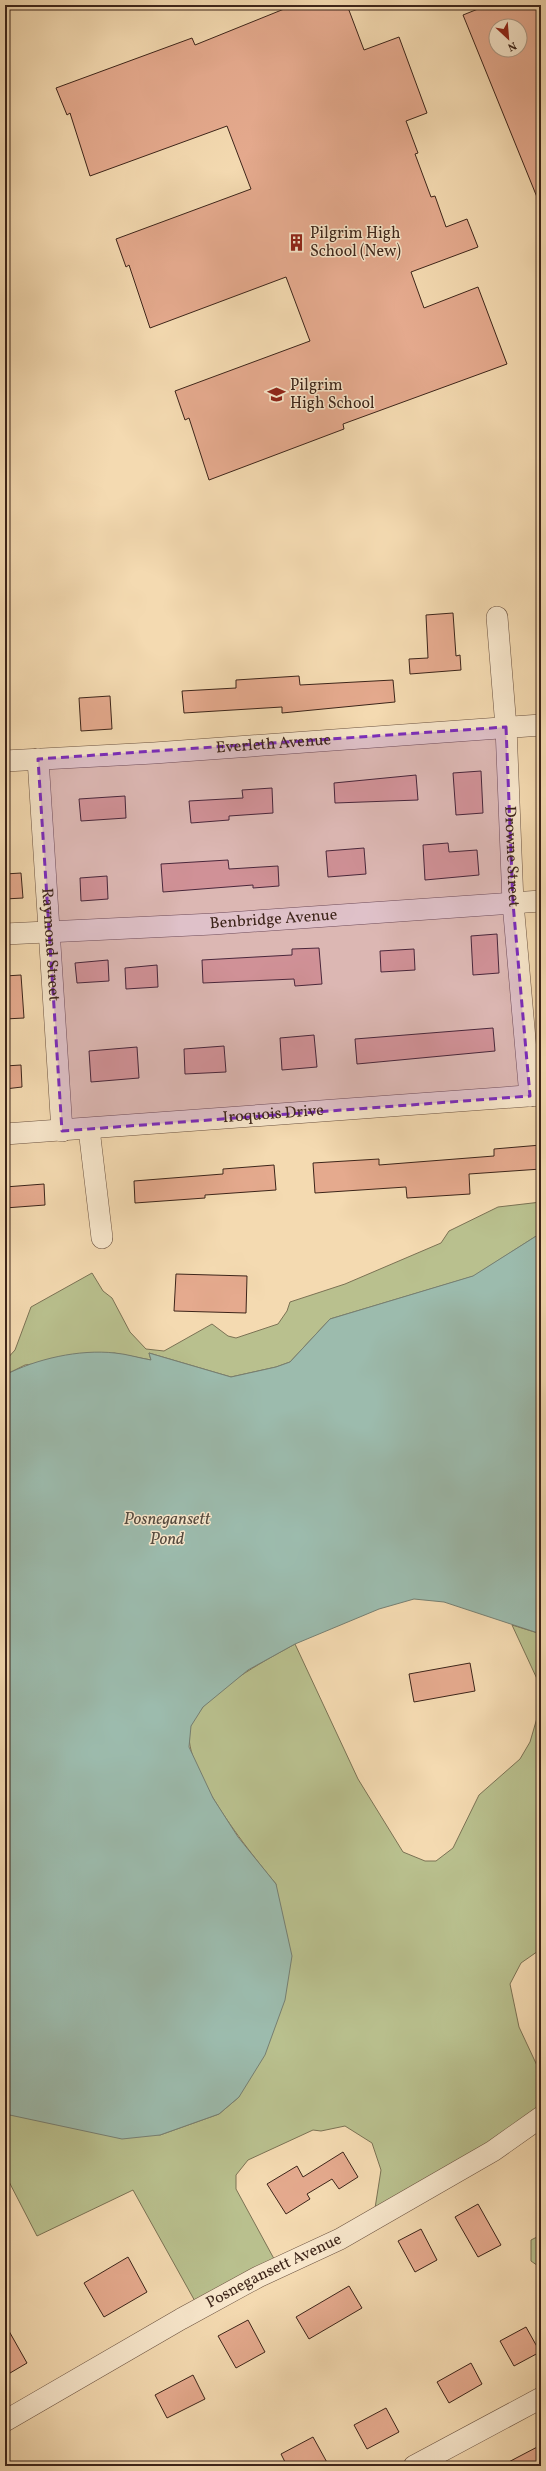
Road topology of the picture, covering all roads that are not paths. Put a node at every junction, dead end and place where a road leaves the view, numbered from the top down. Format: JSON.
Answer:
{"nodes":[{"id":1,"x":497,"y":617,"type":"dead end"},
{"id":2,"x":541,"y":725,"type":"edge"},
{"id":3,"x":506,"y":727,"type":"junction"},
{"id":4,"x":38,"y":759,"type":"junction"},
{"id":5,"x":5,"y":761,"type":"edge"},
{"id":6,"x":541,"y":901,"type":"edge"},
{"id":7,"x":513,"y":903,"type":"junction"},
{"id":8,"x":49,"y":930,"type":"junction"},
{"id":9,"x":5,"y":934,"type":"edge"},
{"id":10,"x":536,"y":1096,"type":"edge"},
{"id":11,"x":89,"y":1129,"type":"junction"},
{"id":12,"x":62,"y":1131,"type":"junction"},
{"id":13,"x":5,"y":1134,"type":"edge"},
{"id":14,"x":102,"y":1238,"type":"dead end"},
{"id":15,"x":541,"y":2117,"type":"edge"},
{"id":16,"x":541,"y":2398,"type":"edge"},
{"id":17,"x":5,"y":2421,"type":"edge"},
{"id":18,"x":414,"y":2466,"type":"edge"}],
"edges":[{"from":1,"to":3,"type":"street","name":"Drowne Street"},
{"from":2,"to":3,"type":"street","name":"Everleth Avenue"},
{"from":3,"to":4,"type":"street","name":"Everleth Avenue"},
{"from":3,"to":7,"type":"street","name":"Drowne Street"},
{"from":4,"to":5,"type":"street","name":"Everleth Avenue"},
{"from":4,"to":8,"type":"street","name":"Raymond Street"},
{"from":6,"to":7,"type":"street","name":"Benbridge Avenue"},
{"from":7,"to":8,"type":"street","name":"Benbridge Avenue"},
{"from":7,"to":10,"type":"street","name":"Drowne Street"},
{"from":8,"to":9,"type":"street","name":"Benbridge Avenue"},
{"from":8,"to":12,"type":"street","name":"Raymond Street"},
{"from":10,"to":11,"type":"street","name":"Iroquois Drive"},
{"from":11,"to":12,"type":"street","name":"Iroquois Drive"},
{"from":11,"to":14,"type":"street"},
{"from":12,"to":13,"type":"street","name":"Iroquois Drive"},
{"from":15,"to":17,"type":"street","name":"Posnegansett Avenue"},
{"from":16,"to":18,"type":"street"}]}
